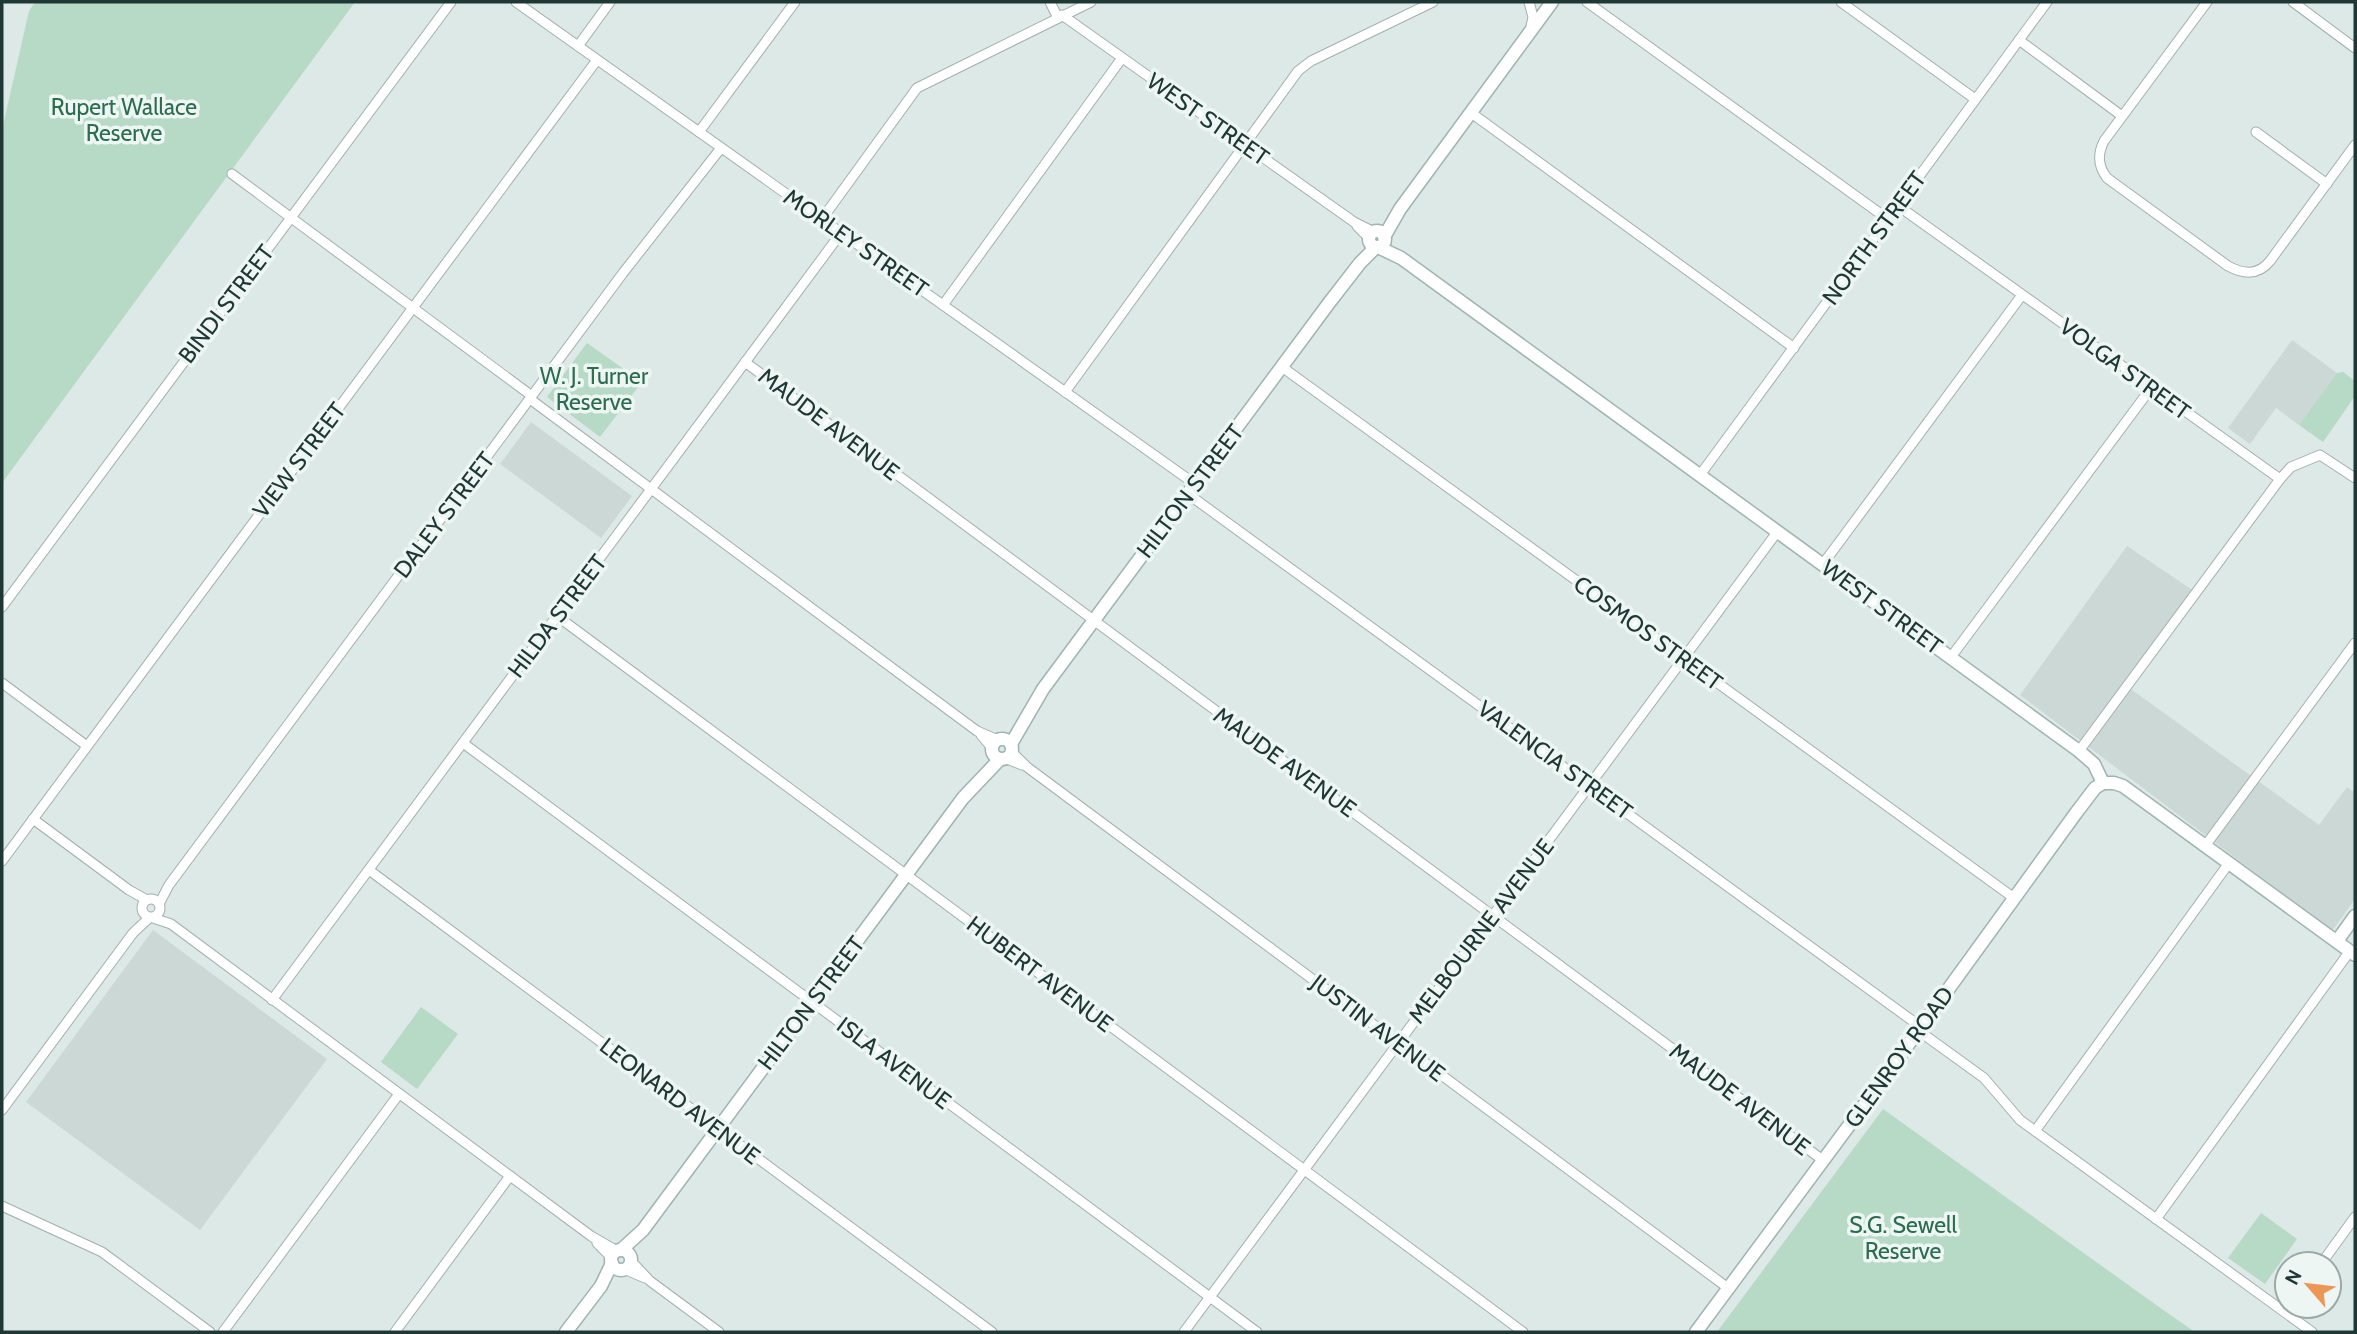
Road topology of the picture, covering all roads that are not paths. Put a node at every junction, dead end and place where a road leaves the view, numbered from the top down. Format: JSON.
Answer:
{"nodes":[{"id":1,"x":451,"y":2,"type":"edge"},
{"id":2,"x":516,"y":2,"type":"edge"},
{"id":3,"x":610,"y":2,"type":"edge"},
{"id":4,"x":794,"y":2,"type":"edge"},
{"id":5,"x":1050,"y":2,"type":"edge"},
{"id":6,"x":1091,"y":2,"type":"edge"},
{"id":7,"x":1529,"y":2,"type":"edge"},
{"id":8,"x":1552,"y":2,"type":"edge"},
{"id":9,"x":1587,"y":2,"type":"edge"},
{"id":10,"x":1841,"y":2,"type":"edge"},
{"id":11,"x":2047,"y":2,"type":"edge"},
{"id":12,"x":2207,"y":2,"type":"edge"},
{"id":13,"x":2292,"y":2,"type":"edge"},
{"id":14,"x":1430,"y":3,"type":"edge"},
{"id":15,"x":1060,"y":17,"type":"junction"},
{"id":16,"x":1531,"y":30,"type":"junction"},
{"id":17,"x":2019,"y":40,"type":"junction"},
{"id":18,"x":578,"y":46,"type":"junction"},
{"id":19,"x":2355,"y":48,"type":"edge"},
{"id":20,"x":1122,"y":58,"type":"junction"},
{"id":21,"x":597,"y":60,"type":"junction"},
{"id":22,"x":1975,"y":99,"type":"junction"},
{"id":23,"x":1470,"y":112,"type":"junction"},
{"id":24,"x":2122,"y":116,"type":"junction"},
{"id":25,"x":699,"y":132,"type":"junction"},
{"id":26,"x":2256,"y":132,"type":"dead end"},
{"id":27,"x":1244,"y":144,"type":"junction"},
{"id":28,"x":2355,"y":145,"type":"edge"},
{"id":29,"x":721,"y":148,"type":"junction"},
{"id":30,"x":232,"y":174,"type":"dead end"},
{"id":31,"x":2327,"y":184,"type":"junction"},
{"id":32,"x":1897,"y":205,"type":"junction"},
{"id":33,"x":291,"y":217,"type":"junction"},
{"id":34,"x":822,"y":219,"type":"junction"},
{"id":35,"x":1889,"y":220,"type":"junction"},
{"id":36,"x":841,"y":233,"type":"junction"},
{"id":37,"x":1377,"y":239,"type":"junction"},
{"id":38,"x":2022,"y":295,"type":"junction"},
{"id":39,"x":943,"y":305,"type":"junction"},
{"id":40,"x":413,"y":308,"type":"junction"},
{"id":41,"x":1794,"y":348,"type":"junction"},
{"id":42,"x":746,"y":362,"type":"junction"},
{"id":43,"x":1282,"y":367,"type":"junction"},
{"id":44,"x":2151,"y":387,"type":"junction"},
{"id":45,"x":1065,"y":391,"type":"junction"},
{"id":46,"x":531,"y":397,"type":"junction"},
{"id":47,"x":1700,"y":475,"type":"junction"},
{"id":48,"x":2355,"y":478,"type":"edge"},
{"id":49,"x":2280,"y":479,"type":"junction"},
{"id":50,"x":651,"y":489,"type":"junction"},
{"id":51,"x":1192,"y":489,"type":"junction"},
{"id":52,"x":1778,"y":531,"type":"junction"},
{"id":53,"x":1824,"y":564,"type":"junction"},
{"id":54,"x":2,"y":607,"type":"edge"},
{"id":55,"x":557,"y":616,"type":"junction"},
{"id":56,"x":1094,"y":621,"type":"junction"},
{"id":57,"x":2355,"y":643,"type":"edge"},
{"id":58,"x":1951,"y":657,"type":"junction"},
{"id":59,"x":1684,"y":658,"type":"junction"},
{"id":60,"x":2,"y":683,"type":"edge"},
{"id":61,"x":463,"y":743,"type":"junction"},
{"id":62,"x":87,"y":746,"type":"junction"},
{"id":63,"x":1002,"y":749,"type":"junction"},
{"id":64,"x":2079,"y":751,"type":"junction"},
{"id":65,"x":2103,"y":783,"type":"junction"},
{"id":66,"x":1589,"y":785,"type":"junction"},
{"id":67,"x":33,"y":819,"type":"junction"},
{"id":68,"x":2205,"y":846,"type":"junction"},
{"id":69,"x":2,"y":861,"type":"edge"},
{"id":70,"x":2229,"y":863,"type":"junction"},
{"id":71,"x":369,"y":870,"type":"junction"},
{"id":72,"x":906,"y":875,"type":"junction"},
{"id":73,"x":2014,"y":898,"type":"junction"},
{"id":74,"x":151,"y":908,"type":"junction"},
{"id":75,"x":1493,"y":916,"type":"junction"},
{"id":76,"x":2355,"y":916,"type":"edge"},
{"id":77,"x":2337,"y":941,"type":"junction"},
{"id":78,"x":2353,"y":953,"type":"edge"},
{"id":79,"x":272,"y":1000,"type":"junction"},
{"id":80,"x":811,"y":1002,"type":"junction"},
{"id":81,"x":1920,"y":1029,"type":"junction"},
{"id":82,"x":1399,"y":1043,"type":"junction"},
{"id":83,"x":399,"y":1094,"type":"junction"},
{"id":84,"x":2,"y":1110,"type":"edge"},
{"id":85,"x":717,"y":1129,"type":"junction"},
{"id":86,"x":2035,"y":1132,"type":"junction"},
{"id":87,"x":1824,"y":1161,"type":"junction"},
{"id":88,"x":1304,"y":1170,"type":"junction"},
{"id":89,"x":510,"y":1177,"type":"junction"},
{"id":90,"x":2,"y":1206,"type":"edge"},
{"id":91,"x":2355,"y":1217,"type":"edge"},
{"id":92,"x":2156,"y":1219,"type":"junction"},
{"id":93,"x":2331,"y":1250,"type":"edge"},
{"id":94,"x":621,"y":1260,"type":"junction"},
{"id":95,"x":1728,"y":1288,"type":"junction"},
{"id":96,"x":1210,"y":1298,"type":"junction"},
{"id":97,"x":2273,"y":1300,"type":"edge"},
{"id":98,"x":2299,"y":1320,"type":"edge"},
{"id":99,"x":210,"y":1332,"type":"edge"},
{"id":100,"x":223,"y":1332,"type":"edge"},
{"id":101,"x":394,"y":1332,"type":"edge"},
{"id":102,"x":566,"y":1332,"type":"edge"},
{"id":103,"x":719,"y":1332,"type":"edge"},
{"id":104,"x":992,"y":1332,"type":"edge"},
{"id":105,"x":1184,"y":1332,"type":"edge"},
{"id":106,"x":1257,"y":1332,"type":"edge"},
{"id":107,"x":1523,"y":1332,"type":"edge"},
{"id":108,"x":1696,"y":1332,"type":"edge"},
{"id":109,"x":2312,"y":1332,"type":"edge"}],
"edges":[{"from":1,"to":33,"type":"street","name":"BINDI STREET"},
{"from":2,"to":18,"type":"street","name":"MORLEY STREET"},
{"from":3,"to":18,"type":"street"},
{"from":4,"to":25,"type":"street"},
{"from":5,"to":15,"type":"street","name":"WEST STREET"},
{"from":6,"to":15,"type":"street"},
{"from":7,"to":16,"type":"street"},
{"from":8,"to":16,"type":"street","name":"HILTON STREET"},
{"from":9,"to":35,"type":"street"},
{"from":10,"to":22,"type":"street"},
{"from":11,"to":17,"type":"street","name":"NORTH STREET"},
{"from":12,"to":24,"type":"street"},
{"from":13,"to":19,"type":"street"},
{"from":14,"to":27,"type":"street"},
{"from":15,"to":20,"type":"street","name":"WEST STREET"},
{"from":15,"to":34,"type":"street"},
{"from":16,"to":23,"type":"street","name":"HILTON STREET"},
{"from":17,"to":22,"type":"street","name":"NORTH STREET"},
{"from":17,"to":24,"type":"street"},
{"from":18,"to":21,"type":"street","name":"MORLEY STREET"},
{"from":20,"to":27,"type":"street","name":"WEST STREET"},
{"from":20,"to":39,"type":"street"},
{"from":21,"to":25,"type":"street","name":"MORLEY STREET"},
{"from":21,"to":40,"type":"street","name":"VIEW STREET"},
{"from":22,"to":32,"type":"street","name":"NORTH STREET"},
{"from":23,"to":37,"type":"street","name":"HILTON STREET"},
{"from":23,"to":41,"type":"street"},
{"from":24,"to":31,"type":"street"},
{"from":25,"to":29,"type":"street","name":"MORLEY STREET"},
{"from":26,"to":31,"type":"street"},
{"from":27,"to":37,"type":"street","name":"WEST STREET"},
{"from":27,"to":45,"type":"street"},
{"from":28,"to":31,"type":"street"},
{"from":29,"to":34,"type":"street","name":"MORLEY STREET"},
{"from":29,"to":46,"type":"street","name":"DALEY STREET"},
{"from":30,"to":33,"type":"street","name":"JUSTIN AVENUE"},
{"from":32,"to":35,"type":"street","name":"NORTH STREET"},
{"from":32,"to":38,"type":"street","name":"VOLGA STREET"},
{"from":33,"to":40,"type":"street","name":"JUSTIN AVENUE"},
{"from":33,"to":54,"type":"street","name":"BINDI STREET"},
{"from":34,"to":36,"type":"street","name":"MORLEY STREET"},
{"from":35,"to":41,"type":"street","name":"NORTH STREET"},
{"from":36,"to":39,"type":"street","name":"MORLEY STREET"},
{"from":36,"to":42,"type":"street","name":"HILDA STREET"},
{"from":37,"to":43,"type":"street","name":"HILTON STREET"},
{"from":37,"to":47,"type":"street","name":"WEST STREET"},
{"from":38,"to":44,"type":"street","name":"VOLGA STREET"},
{"from":38,"to":53,"type":"street"},
{"from":39,"to":45,"type":"street","name":"MORLEY STREET"},
{"from":40,"to":46,"type":"street","name":"JUSTIN AVENUE"},
{"from":40,"to":62,"type":"street","name":"VIEW STREET"},
{"from":41,"to":47,"type":"street","name":"NORTH STREET"},
{"from":42,"to":50,"type":"street","name":"HILDA STREET"},
{"from":42,"to":56,"type":"street","name":"MAUDE AVENUE"},
{"from":43,"to":51,"type":"street","name":"HILTON STREET"},
{"from":43,"to":59,"type":"street","name":"COSMOS STREET"},
{"from":44,"to":49,"type":"street","name":"VOLGA STREET"},
{"from":44,"to":58,"type":"street"},
{"from":45,"to":51,"type":"street","name":"MORLEY STREET"},
{"from":46,"to":50,"type":"street","name":"JUSTIN AVENUE"},
{"from":46,"to":74,"type":"street","name":"DALEY STREET"},
{"from":47,"to":52,"type":"street","name":"WEST STREET"},
{"from":48,"to":49,"type":"street"},
{"from":49,"to":64,"type":"street"},
{"from":50,"to":55,"type":"street","name":"HILDA STREET"},
{"from":50,"to":63,"type":"street","name":"JUSTIN AVENUE"},
{"from":51,"to":56,"type":"street","name":"HILTON STREET"},
{"from":51,"to":66,"type":"street","name":"VALENCIA STREET"},
{"from":52,"to":53,"type":"street","name":"WEST STREET"},
{"from":52,"to":59,"type":"street","name":"MELBOURNE AVENUE"},
{"from":53,"to":58,"type":"street","name":"WEST STREET"},
{"from":55,"to":61,"type":"street","name":"HILDA STREET"},
{"from":55,"to":72,"type":"street","name":"HUBERT AVENUE"},
{"from":56,"to":63,"type":"street","name":"HILTON STREET"},
{"from":56,"to":75,"type":"street","name":"MAUDE AVENUE"},
{"from":57,"to":68,"type":"street"},
{"from":58,"to":64,"type":"street","name":"WEST STREET"},
{"from":59,"to":66,"type":"street","name":"MELBOURNE AVENUE"},
{"from":59,"to":73,"type":"street","name":"COSMOS STREET"},
{"from":60,"to":62,"type":"street"},
{"from":61,"to":71,"type":"street","name":"HILDA STREET"},
{"from":61,"to":80,"type":"street","name":"ISLA AVENUE"},
{"from":62,"to":67,"type":"street","name":"VIEW STREET"},
{"from":63,"to":72,"type":"street","name":"HILTON STREET"},
{"from":63,"to":82,"type":"street","name":"JUSTIN AVENUE"},
{"from":64,"to":65,"type":"street","name":"WEST STREET"},
{"from":65,"to":68,"type":"street"},
{"from":65,"to":73,"type":"street","name":"GLENROY ROAD"},
{"from":66,"to":75,"type":"street","name":"MELBOURNE AVENUE"},
{"from":66,"to":81,"type":"street","name":"VALENCIA STREET"},
{"from":67,"to":69,"type":"street","name":"VIEW STREET"},
{"from":67,"to":74,"type":"street"},
{"from":68,"to":70,"type":"street"},
{"from":70,"to":77,"type":"street"},
{"from":70,"to":86,"type":"street"},
{"from":71,"to":79,"type":"street","name":"HILDA STREET"},
{"from":71,"to":85,"type":"street","name":"LEONARD AVENUE"},
{"from":72,"to":80,"type":"street","name":"HILTON STREET"},
{"from":72,"to":88,"type":"street","name":"HUBERT AVENUE"},
{"from":73,"to":81,"type":"street","name":"GLENROY ROAD"},
{"from":74,"to":79,"type":"street"},
{"from":74,"to":84,"type":"street","name":"DALEY STREET"},
{"from":75,"to":82,"type":"street","name":"MELBOURNE AVENUE"},
{"from":75,"to":87,"type":"street","name":"MAUDE AVENUE"},
{"from":76,"to":77,"type":"street"},
{"from":77,"to":78,"type":"street"},
{"from":78,"to":92,"type":"street"},
{"from":79,"to":83,"type":"street"},
{"from":80,"to":85,"type":"street","name":"HILTON STREET"},
{"from":80,"to":96,"type":"street","name":"ISLA AVENUE"},
{"from":81,"to":86,"type":"street","name":"VALENCIA STREET"},
{"from":81,"to":87,"type":"street","name":"GLENROY ROAD"},
{"from":82,"to":88,"type":"street","name":"MELBOURNE AVENUE"},
{"from":82,"to":95,"type":"street","name":"JUSTIN AVENUE"},
{"from":83,"to":89,"type":"street"},
{"from":83,"to":100,"type":"street"},
{"from":85,"to":94,"type":"street","name":"HILTON STREET"},
{"from":85,"to":104,"type":"street","name":"LEONARD AVENUE"},
{"from":86,"to":92,"type":"street","name":"VALENCIA STREET"},
{"from":87,"to":95,"type":"street","name":"GLENROY ROAD"},
{"from":88,"to":96,"type":"street","name":"MELBOURNE AVENUE"},
{"from":88,"to":107,"type":"street","name":"HUBERT AVENUE"},
{"from":89,"to":94,"type":"street"},
{"from":89,"to":101,"type":"street"},
{"from":90,"to":99,"type":"street"},
{"from":91,"to":93,"type":"street"},
{"from":92,"to":97,"type":"street","name":"VALENCIA STREET"},
{"from":94,"to":102,"type":"street","name":"HILTON STREET"},
{"from":94,"to":103,"type":"street"},
{"from":95,"to":108,"type":"street","name":"GLENROY ROAD"},
{"from":96,"to":105,"type":"street","name":"MELBOURNE AVENUE"},
{"from":96,"to":106,"type":"street","name":"ISLA AVENUE"},
{"from":98,"to":109,"type":"street","name":"VALENCIA STREET"}]}
